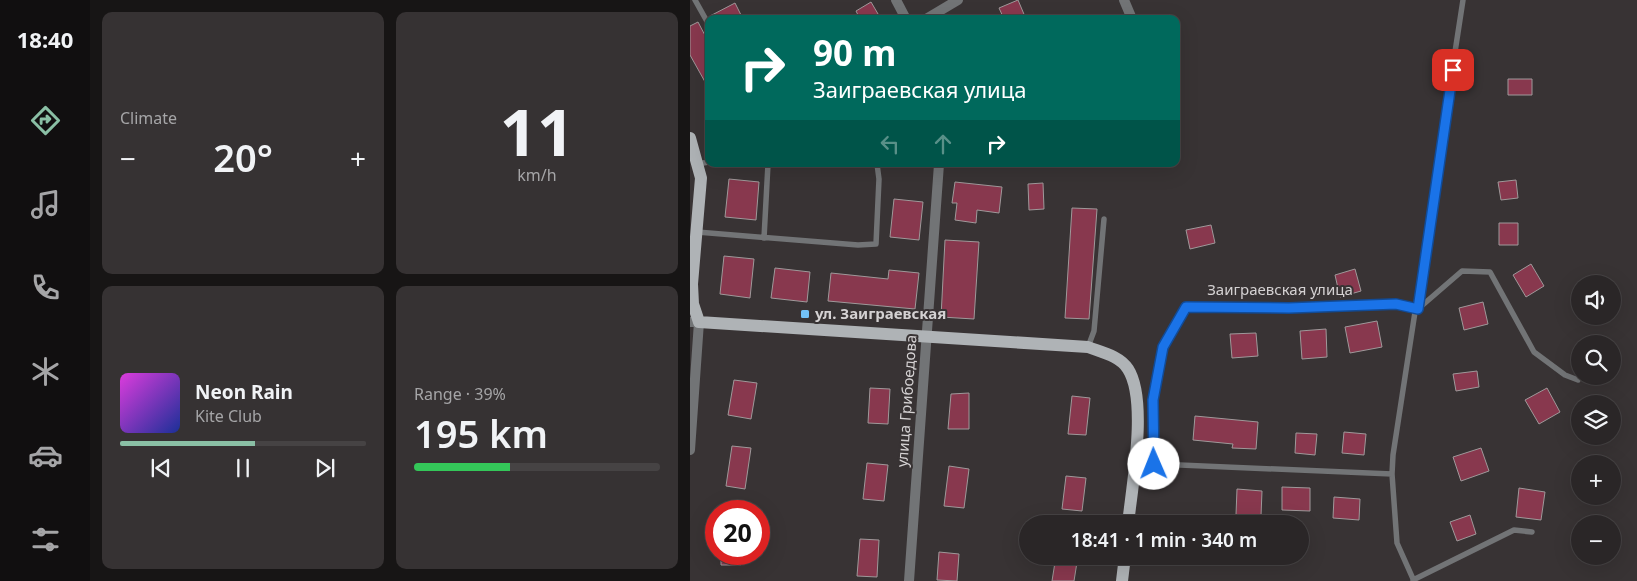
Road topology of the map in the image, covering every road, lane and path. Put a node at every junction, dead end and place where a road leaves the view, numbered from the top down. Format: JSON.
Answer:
{"nodes":[{"id":1,"x":695,"y":0,"type":"edge"},
{"id":2,"x":896,"y":0,"type":"edge"},
{"id":3,"x":958,"y":0,"type":"edge"},
{"id":4,"x":1124,"y":0,"type":"edge"},
{"id":5,"x":1463,"y":0,"type":"edge"},
{"id":6,"x":904,"y":15,"type":"edge"},
{"id":7,"x":933,"y":15,"type":"edge"},
{"id":8,"x":1130,"y":15,"type":"edge"},
{"id":9,"x":705,"y":18,"type":"edge"},
{"id":10,"x":690,"y":138,"type":"edge"},
{"id":11,"x":703,"y":163,"type":"edge"},
{"id":12,"x":768,"y":167,"type":"edge"},
{"id":13,"x":877,"y":167,"type":"edge"},
{"id":14,"x":939,"y":167,"type":"edge"},
{"id":15,"x":1104,"y":219,"type":"dead end"},
{"id":16,"x":696,"y":232,"type":"junction"},
{"id":17,"x":764,"y":238,"type":"junction"},
{"id":18,"x":1418,"y":309,"type":"junction"},
{"id":19,"x":695,"y":322,"type":"edge"},
{"id":20,"x":927,"y":338,"type":"junction"},
{"id":21,"x":1088,"y":347,"type":"junction"},
{"id":22,"x":1571,"y":377,"type":"edge"},
{"id":23,"x":692,"y":404,"type":"edge"},
{"id":24,"x":690,"y":444,"type":"edge"},
{"id":25,"x":690,"y":450,"type":"edge"},
{"id":26,"x":1134,"y":463,"type":"junction"},
{"id":27,"x":1154,"y":464,"type":"junction"},
{"id":28,"x":1392,"y":474,"type":"junction"},
{"id":29,"x":1129,"y":515,"type":"edge"},
{"id":30,"x":1532,"y":532,"type":"dead end"},
{"id":31,"x":1124,"y":565,"type":"edge"},
{"id":32,"x":1413,"y":580,"type":"edge"},
{"id":33,"x":909,"y":581,"type":"edge"},
{"id":34,"x":1122,"y":581,"type":"edge"}],
"edges":[{"from":1,"to":9,"type":"lane"},
{"from":2,"to":6,"type":"street"},
{"from":3,"to":7,"type":"street"},
{"from":4,"to":8,"type":"street"},
{"from":5,"to":18,"type":"lane"},
{"from":10,"to":11,"type":"main road"},
{"from":11,"to":16,"type":"main road"},
{"from":12,"to":17,"type":"lane"},
{"from":13,"to":17,"type":"lane"},
{"from":14,"to":20,"type":"street","name":"улица Грибоедова"},
{"from":15,"to":21,"type":"lane"},
{"from":16,"to":17,"type":"lane"},
{"from":16,"to":19,"type":"main road"},
{"from":18,"to":22,"type":"lane"},
{"from":18,"to":27,"type":"lane","name":"Заиграевская улица"},
{"from":18,"to":28,"type":"lane"},
{"from":19,"to":20,"type":"main road"},
{"from":19,"to":23,"type":"street"},
{"from":20,"to":21,"type":"main road"},
{"from":20,"to":33,"type":"street","name":"улица Грибоедова"},
{"from":21,"to":26,"type":"main road"},
{"from":23,"to":24,"type":"street"},
{"from":24,"to":25,"type":"street"},
{"from":26,"to":27,"type":"lane"},
{"from":26,"to":29,"type":"main road"},
{"from":27,"to":28,"type":"lane"},
{"from":28,"to":32,"type":"lane"},
{"from":30,"to":32,"type":"lane"},
{"from":31,"to":34,"type":"main road"}]}
